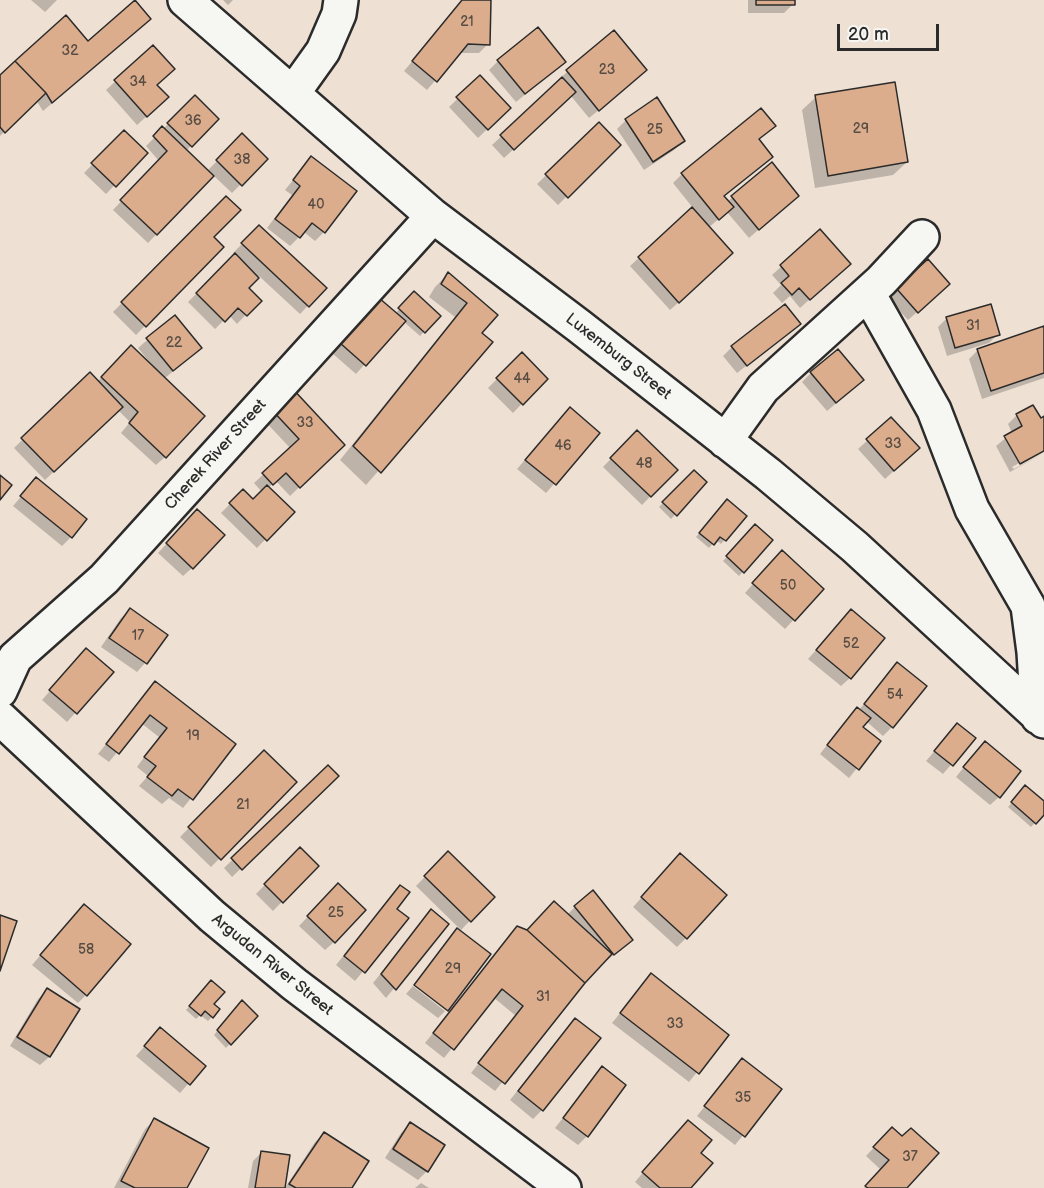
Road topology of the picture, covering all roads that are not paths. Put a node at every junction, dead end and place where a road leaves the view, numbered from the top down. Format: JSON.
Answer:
{"nodes":[{"id":1,"x":184,"y":0,"type":"edge"},
{"id":2,"x":342,"y":0,"type":"edge"},
{"id":3,"x":294,"y":93,"type":"junction"},
{"id":4,"x":433,"y":216,"type":"junction"},
{"id":5,"x":922,"y":237,"type":"dead end"},
{"id":6,"x":868,"y":293,"type":"junction"},
{"id":7,"x":725,"y":441,"type":"junction"},
{"id":8,"x":7,"y":654,"type":"edge"},
{"id":9,"x":0,"y":691,"type":"edge"},
{"id":10,"x":0,"y":718,"type":"edge"},
{"id":11,"x":1041,"y":719,"type":"edge"},
{"id":12,"x":564,"y":1188,"type":"edge"}],
"edges":[{"from":1,"to":3,"type":"street","name":"Luxemburg Street"},
{"from":2,"to":3,"type":"street"},
{"from":3,"to":4,"type":"street","name":"Luxemburg Street"},
{"from":4,"to":7,"type":"street","name":"Luxemburg Street"},
{"from":4,"to":8,"type":"street","name":"Cherek River Street"},
{"from":5,"to":6,"type":"street"},
{"from":6,"to":7,"type":"street"},
{"from":6,"to":11,"type":"street"},
{"from":7,"to":11,"type":"street","name":"Luxemburg Street"},
{"from":8,"to":9,"type":"street","name":"Cherek River Street"},
{"from":10,"to":12,"type":"street","name":"Argudan River Street"}]}
